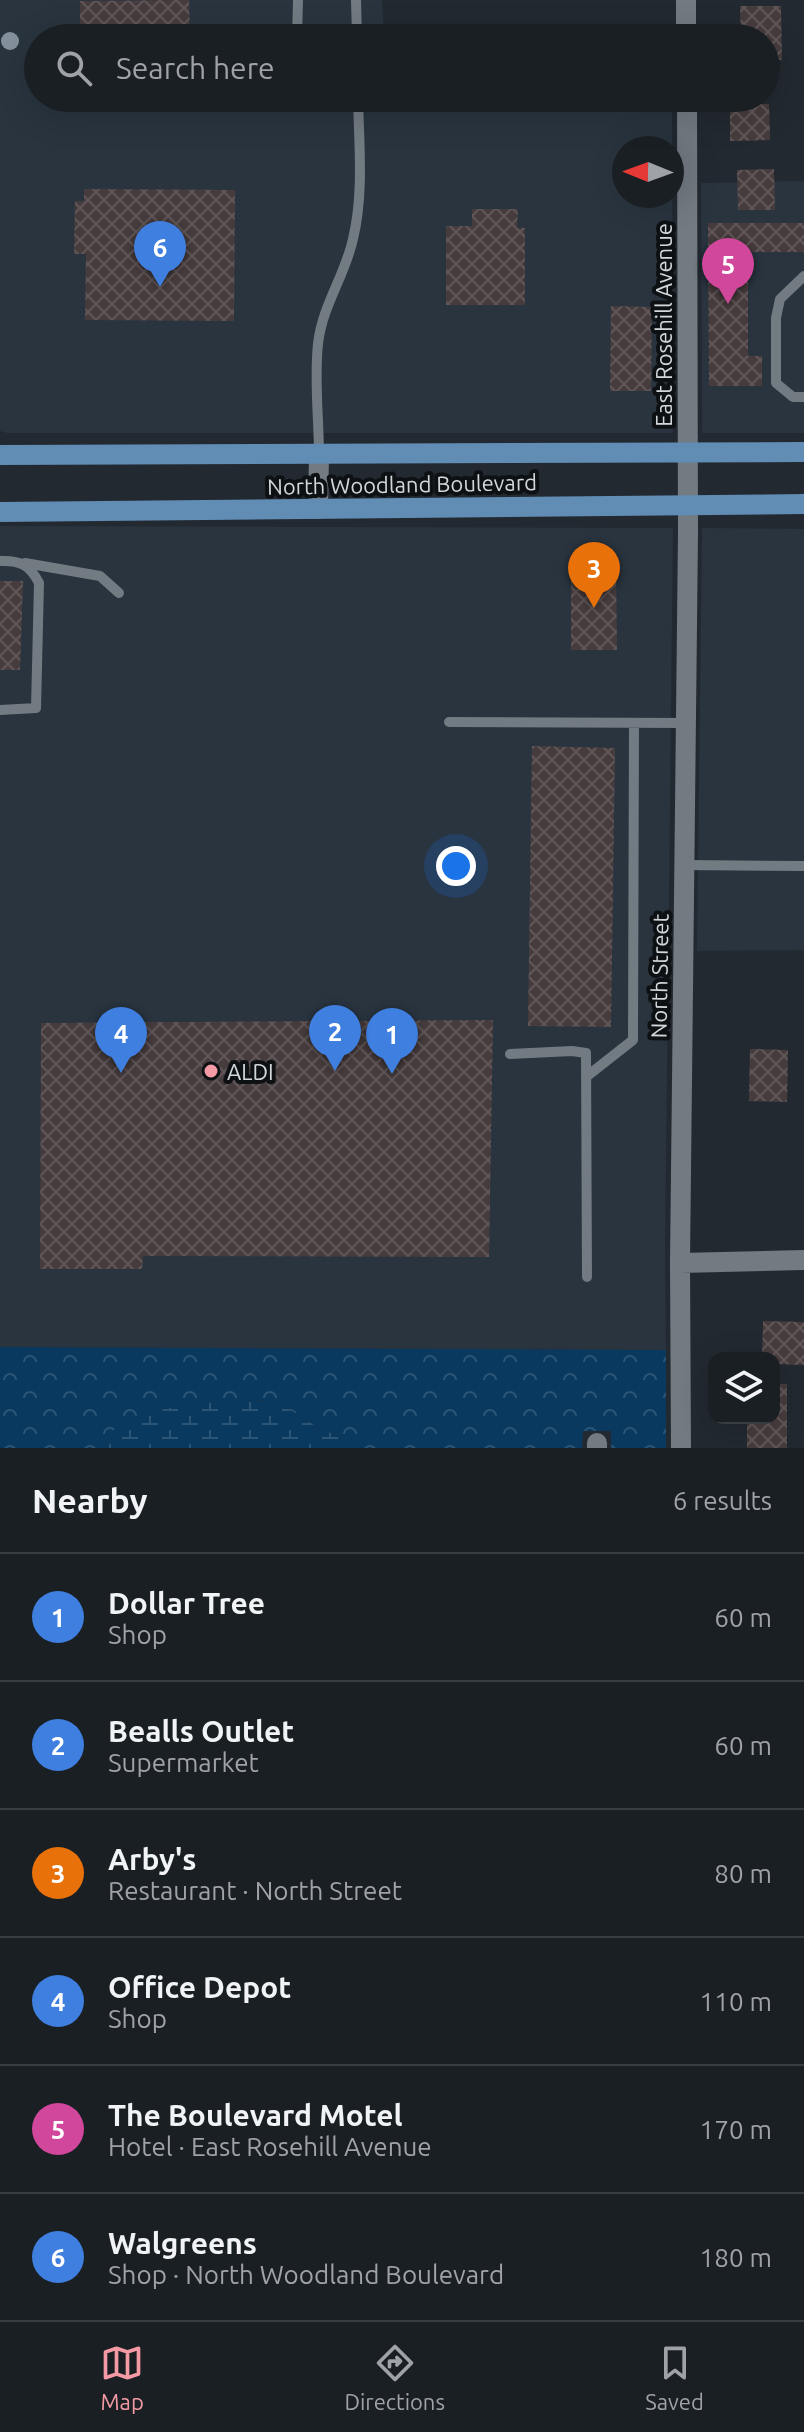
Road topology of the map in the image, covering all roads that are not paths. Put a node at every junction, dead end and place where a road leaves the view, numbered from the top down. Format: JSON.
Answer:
{"nodes":[{"id":1,"x":298,"y":0,"type":"edge"},
{"id":2,"x":356,"y":0,"type":"edge"},
{"id":3,"x":686,"y":0,"type":"edge"},
{"id":4,"x":297,"y":24,"type":"edge"},
{"id":5,"x":357,"y":24,"type":"edge"},
{"id":6,"x":686,"y":24,"type":"edge"},
{"id":7,"x":358,"y":112,"type":"edge"},
{"id":8,"x":687,"y":112,"type":"edge"},
{"id":9,"x":804,"y":276,"type":"edge"},
{"id":10,"x":804,"y":397,"type":"edge"},
{"id":11,"x":0,"y":444,"type":"edge"},
{"id":12,"x":804,"y":452,"type":"edge"},
{"id":13,"x":32,"y":454,"type":"junction"},
{"id":14,"x":688,"y":454,"type":"junction"},
{"id":15,"x":0,"y":455,"type":"edge"},
{"id":16,"x":319,"y":455,"type":"junction"},
{"id":17,"x":804,"y":504,"type":"edge"},
{"id":18,"x":688,"y":505,"type":"junction"},
{"id":19,"x":318,"y":509,"type":"junction"},
{"id":20,"x":0,"y":512,"type":"edge"},
{"id":21,"x":0,"y":561,"type":"edge"},
{"id":22,"x":22,"y":562,"type":"junction"},
{"id":23,"x":119,"y":593,"type":"dead end"},
{"id":24,"x":0,"y":710,"type":"edge"},
{"id":25,"x":449,"y":722,"type":"dead end"},
{"id":26,"x":634,"y":723,"type":"junction"},
{"id":27,"x":685,"y":723,"type":"junction"},
{"id":28,"x":684,"y":865,"type":"junction"},
{"id":29,"x":804,"y":866,"type":"edge"},
{"id":30,"x":510,"y":1054,"type":"dead end"},
{"id":31,"x":586,"y":1077,"type":"junction"},
{"id":32,"x":804,"y":1260,"type":"edge"},
{"id":33,"x":680,"y":1263,"type":"junction"},
{"id":34,"x":587,"y":1277,"type":"dead end"},
{"id":35,"x":681,"y":1448,"type":"edge"}],
"edges":[{"from":1,"to":4,"type":"lane"},
{"from":2,"to":5,"type":"lane"},
{"from":3,"to":6,"type":"street"},
{"from":7,"to":16,"type":"lane"},
{"from":8,"to":14,"type":"street","name":"East Rosehill Avenue"},
{"from":9,"to":10,"type":"lane"},
{"from":11,"to":13,"type":"main road"},
{"from":12,"to":14,"type":"main road","name":"North Woodland Boulevard"},
{"from":13,"to":15,"type":"main road","name":"North Woodland Boulevard"},
{"from":13,"to":16,"type":"main road","name":"North Woodland Boulevard"},
{"from":14,"to":16,"type":"main road","name":"North Woodland Boulevard"},
{"from":14,"to":18,"type":"street","name":"East Rosehill Avenue"},
{"from":16,"to":19,"type":"street"},
{"from":17,"to":18,"type":"main road","name":"North Woodland Boulevard"},
{"from":18,"to":19,"type":"main road","name":"North Woodland Boulevard"},
{"from":18,"to":27,"type":"street","name":"North Street"},
{"from":19,"to":20,"type":"main road","name":"North Woodland Boulevard"},
{"from":21,"to":22,"type":"lane"},
{"from":22,"to":23,"type":"lane"},
{"from":22,"to":24,"type":"lane"},
{"from":25,"to":26,"type":"lane"},
{"from":26,"to":27,"type":"lane"},
{"from":26,"to":31,"type":"lane"},
{"from":27,"to":28,"type":"street","name":"North Street"},
{"from":28,"to":29,"type":"lane"},
{"from":28,"to":33,"type":"street","name":"North Street"},
{"from":30,"to":31,"type":"lane"},
{"from":31,"to":34,"type":"lane"},
{"from":32,"to":33,"type":"street"},
{"from":33,"to":35,"type":"street","name":"North Street"}]}
